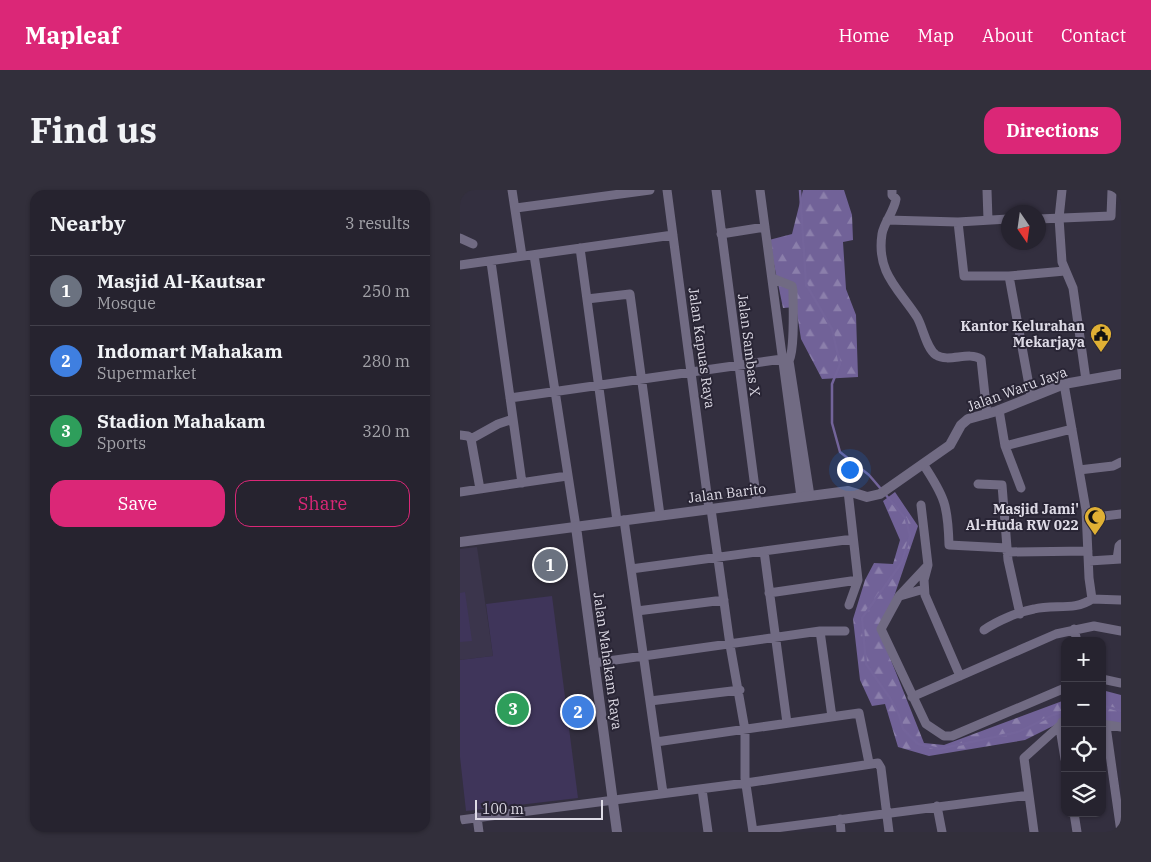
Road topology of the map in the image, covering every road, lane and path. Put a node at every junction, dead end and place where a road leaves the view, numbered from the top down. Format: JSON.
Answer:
{"nodes":[{"id":1,"x":512,"y":190,"type":"edge"},
{"id":2,"x":650,"y":190,"type":"edge"},
{"id":3,"x":667,"y":190,"type":"edge"},
{"id":4,"x":716,"y":190,"type":"edge"},
{"id":5,"x":760,"y":190,"type":"edge"},
{"id":6,"x":892,"y":190,"type":"edge"},
{"id":7,"x":987,"y":190,"type":"edge"},
{"id":8,"x":1062,"y":190,"type":"edge"},
{"id":9,"x":1112,"y":190,"type":"edge"},
{"id":10,"x":516,"y":208,"type":"junction"},
{"id":11,"x":1059,"y":218,"type":"junction"},
{"id":12,"x":1001,"y":219,"type":"edge"},
{"id":13,"x":1046,"y":219,"type":"edge"},
{"id":14,"x":887,"y":220,"type":"junction"},
{"id":15,"x":988,"y":220,"type":"junction"},
{"id":16,"x":958,"y":222,"type":"junction"},
{"id":17,"x":765,"y":227,"type":"junction"},
{"id":18,"x":721,"y":234,"type":"junction"},
{"id":19,"x":673,"y":235,"type":"junction"},
{"id":20,"x":460,"y":238,"type":"edge"},
{"id":21,"x":473,"y":244,"type":"dead end"},
{"id":22,"x":580,"y":248,"type":"junction"},
{"id":23,"x":534,"y":255,"type":"junction"},
{"id":24,"x":522,"y":256,"type":"junction"},
{"id":25,"x":491,"y":262,"type":"junction"},
{"id":26,"x":460,"y":265,"type":"edge"},
{"id":27,"x":1065,"y":271,"type":"junction"},
{"id":28,"x":1009,"y":276,"type":"junction"},
{"id":29,"x":772,"y":278,"type":"junction"},
{"id":30,"x":587,"y":299,"type":"junction"},
{"id":31,"x":782,"y":359,"type":"junction"},
{"id":32,"x":737,"y":366,"type":"junction"},
{"id":33,"x":692,"y":373,"type":"junction"},
{"id":34,"x":1121,"y":374,"type":"edge"},
{"id":35,"x":643,"y":379,"type":"junction"},
{"id":36,"x":1086,"y":380,"type":"junction"},
{"id":37,"x":1064,"y":384,"type":"junction"},
{"id":38,"x":600,"y":386,"type":"junction"},
{"id":39,"x":555,"y":392,"type":"junction"},
{"id":40,"x":1030,"y":396,"type":"junction"},
{"id":41,"x":510,"y":398,"type":"junction"},
{"id":42,"x":999,"y":410,"type":"junction"},
{"id":43,"x":988,"y":414,"type":"junction"},
{"id":44,"x":513,"y":419,"type":"junction"},
{"id":45,"x":1072,"y":429,"type":"junction"},
{"id":46,"x":460,"y":435,"type":"edge"},
{"id":47,"x":470,"y":439,"type":"junction"},
{"id":48,"x":1006,"y":446,"type":"junction"},
{"id":49,"x":1121,"y":462,"type":"edge"},
{"id":50,"x":924,"y":464,"type":"junction"},
{"id":51,"x":1079,"y":470,"type":"junction"},
{"id":52,"x":567,"y":476,"type":"junction"},
{"id":53,"x":522,"y":483,"type":"junction"},
{"id":54,"x":978,"y":484,"type":"dead end"},
{"id":55,"x":1020,"y":488,"type":"dead end"},
{"id":56,"x":480,"y":489,"type":"junction"},
{"id":57,"x":848,"y":491,"type":"junction"},
{"id":58,"x":884,"y":491,"type":"joint"},
{"id":59,"x":460,"y":492,"type":"edge"},
{"id":60,"x":805,"y":497,"type":"junction"},
{"id":61,"x":757,"y":503,"type":"junction"},
{"id":62,"x":921,"y":505,"type":"dead end"},
{"id":63,"x":710,"y":509,"type":"junction"},
{"id":64,"x":1121,"y":514,"type":"edge"},
{"id":65,"x":660,"y":515,"type":"junction"},
{"id":66,"x":1087,"y":518,"type":"junction"},
{"id":67,"x":621,"y":520,"type":"junction"},
{"id":68,"x":576,"y":527,"type":"junction"},
{"id":69,"x":853,"y":539,"type":"junction"},
{"id":70,"x":460,"y":542,"type":"edge"},
{"id":71,"x":1121,"y":544,"type":"edge"},
{"id":72,"x":1007,"y":550,"type":"junction"},
{"id":73,"x":764,"y":551,"type":"junction"},
{"id":74,"x":1088,"y":556,"type":"junction"},
{"id":75,"x":717,"y":558,"type":"junction"},
{"id":76,"x":1119,"y":559,"type":"edge"},
{"id":77,"x":928,"y":565,"type":"junction"},
{"id":78,"x":631,"y":569,"type":"junction"},
{"id":79,"x":858,"y":580,"type":"junction"},
{"id":80,"x":924,"y":589,"type":"junction"},
{"id":81,"x":769,"y":593,"type":"junction"},
{"id":82,"x":899,"y":596,"type":"junction"},
{"id":83,"x":724,"y":600,"type":"junction"},
{"id":84,"x":1092,"y":600,"type":"junction"},
{"id":85,"x":1121,"y":600,"type":"edge"},
{"id":86,"x":849,"y":605,"type":"dead end"},
{"id":87,"x":637,"y":610,"type":"junction"},
{"id":88,"x":1020,"y":614,"type":"junction"},
{"id":89,"x":1074,"y":629,"type":"junction"},
{"id":90,"x":984,"y":630,"type":"dead end"},
{"id":91,"x":820,"y":631,"type":"junction"},
{"id":92,"x":845,"y":631,"type":"dead end"},
{"id":93,"x":1121,"y":631,"type":"edge"},
{"id":94,"x":776,"y":637,"type":"junction"},
{"id":95,"x":1075,"y":637,"type":"edge"},
{"id":96,"x":730,"y":645,"type":"junction"},
{"id":97,"x":644,"y":656,"type":"junction"},
{"id":98,"x":594,"y":663,"type":"junction"},
{"id":99,"x":960,"y":676,"type":"junction"},
{"id":100,"x":1106,"y":680,"type":"edge"},
{"id":101,"x":1121,"y":683,"type":"edge"},
{"id":102,"x":740,"y":690,"type":"junction"},
{"id":103,"x":1061,"y":690,"type":"edge"},
{"id":104,"x":912,"y":697,"type":"junction"},
{"id":105,"x":650,"y":701,"type":"junction"},
{"id":106,"x":832,"y":717,"type":"junction"},
{"id":107,"x":787,"y":723,"type":"junction"},
{"id":108,"x":1061,"y":724,"type":"edge"},
{"id":109,"x":1106,"y":724,"type":"edge"},
{"id":110,"x":1104,"y":727,"type":"edge"},
{"id":111,"x":1121,"y":727,"type":"edge"},
{"id":112,"x":745,"y":730,"type":"junction"},
{"id":113,"x":656,"y":742,"type":"junction"},
{"id":114,"x":869,"y":763,"type":"junction"},
{"id":115,"x":746,"y":783,"type":"junction"},
{"id":116,"x":702,"y":789,"type":"junction"},
{"id":117,"x":663,"y":793,"type":"junction"},
{"id":118,"x":1029,"y":795,"type":"junction"},
{"id":119,"x":613,"y":798,"type":"junction"},
{"id":120,"x":937,"y":806,"type":"junction"},
{"id":121,"x":887,"y":813,"type":"junction"},
{"id":122,"x":477,"y":817,"type":"junction"},
{"id":123,"x":1075,"y":817,"type":"edge"},
{"id":124,"x":840,"y":819,"type":"junction"},
{"id":125,"x":460,"y":820,"type":"edge"},
{"id":126,"x":798,"y":828,"type":"edge"},
{"id":127,"x":479,"y":832,"type":"edge"},
{"id":128,"x":617,"y":832,"type":"edge"},
{"id":129,"x":708,"y":832,"type":"edge"},
{"id":130,"x":753,"y":832,"type":"edge"},
{"id":131,"x":842,"y":832,"type":"edge"},
{"id":132,"x":890,"y":832,"type":"edge"},
{"id":133,"x":942,"y":832,"type":"edge"},
{"id":134,"x":1034,"y":832,"type":"edge"},
{"id":135,"x":1077,"y":832,"type":"edge"},
{"id":136,"x":1121,"y":832,"type":"edge"}],
"edges":[{"from":1,"to":10,"type":"street"},
{"from":2,"to":10,"type":"street"},
{"from":3,"to":19,"type":"street","name":"Jalan Kapuas Raya"},
{"from":4,"to":18,"type":"street","name":"Jalan Sambas X"},
{"from":5,"to":17,"type":"street"},
{"from":6,"to":14,"type":"street"},
{"from":7,"to":15,"type":"street"},
{"from":8,"to":11,"type":"street"},
{"from":9,"to":11,"type":"street"},
{"from":10,"to":24,"type":"street"},
{"from":11,"to":13,"type":"street"},
{"from":11,"to":27,"type":"street"},
{"from":12,"to":15,"type":"street"},
{"from":14,"to":16,"type":"street"},
{"from":14,"to":43,"type":"street"},
{"from":15,"to":16,"type":"street"},
{"from":16,"to":28,"type":"street"},
{"from":17,"to":18,"type":"street"},
{"from":17,"to":29,"type":"street"},
{"from":18,"to":32,"type":"street","name":"Jalan Sambas X"},
{"from":19,"to":22,"type":"street"},
{"from":19,"to":33,"type":"street","name":"Jalan Kapuas Raya"},
{"from":20,"to":21,"type":"street"},
{"from":22,"to":23,"type":"street"},
{"from":22,"to":30,"type":"street"},
{"from":23,"to":24,"type":"street"},
{"from":23,"to":39,"type":"street"},
{"from":24,"to":25,"type":"street"},
{"from":25,"to":26,"type":"street"},
{"from":25,"to":41,"type":"street"},
{"from":27,"to":28,"type":"street"},
{"from":27,"to":36,"type":"street"},
{"from":28,"to":40,"type":"street"},
{"from":29,"to":31,"type":"street"},
{"from":29,"to":60,"type":"street"},
{"from":30,"to":35,"type":"street"},
{"from":30,"to":38,"type":"street"},
{"from":31,"to":32,"type":"street"},
{"from":31,"to":60,"type":"street"},
{"from":32,"to":33,"type":"street"},
{"from":32,"to":61,"type":"street","name":"Jalan Sambas X"},
{"from":33,"to":35,"type":"street"},
{"from":33,"to":63,"type":"street","name":"Jalan Kapuas Raya"},
{"from":34,"to":36,"type":"street","name":"Jalan Waru Jaya"},
{"from":35,"to":38,"type":"street"},
{"from":35,"to":65,"type":"street"},
{"from":36,"to":37,"type":"street","name":"Jalan Waru Jaya"},
{"from":37,"to":40,"type":"street","name":"Jalan Waru Jaya"},
{"from":37,"to":45,"type":"street"},
{"from":38,"to":39,"type":"street"},
{"from":38,"to":67,"type":"street"},
{"from":39,"to":41,"type":"street"},
{"from":39,"to":52,"type":"street"},
{"from":40,"to":42,"type":"street","name":"Jalan Waru Jaya"},
{"from":41,"to":44,"type":"street"},
{"from":42,"to":43,"type":"street","name":"Jalan Waru Jaya"},
{"from":42,"to":48,"type":"street"},
{"from":43,"to":50,"type":"street","name":"Jalan Waru Jaya"},
{"from":44,"to":47,"type":"street"},
{"from":44,"to":53,"type":"street"},
{"from":45,"to":48,"type":"street"},
{"from":45,"to":51,"type":"street"},
{"from":46,"to":47,"type":"street"},
{"from":47,"to":56,"type":"street"},
{"from":48,"to":55,"type":"street"},
{"from":49,"to":51,"type":"street"},
{"from":50,"to":58,"type":"street","name":"Jalan Waru Jaya"},
{"from":50,"to":72,"type":"street"},
{"from":51,"to":66,"type":"street"},
{"from":52,"to":53,"type":"street"},
{"from":52,"to":68,"type":"street"},
{"from":53,"to":56,"type":"street"},
{"from":54,"to":72,"type":"street"},
{"from":56,"to":59,"type":"street"},
{"from":57,"to":58,"type":"street","name":"Jalan Barito"},
{"from":57,"to":60,"type":"street","name":"Jalan Barito"},
{"from":57,"to":69,"type":"street"},
{"from":60,"to":61,"type":"street","name":"Jalan Barito"},
{"from":61,"to":63,"type":"street","name":"Jalan Barito"},
{"from":62,"to":77,"type":"street"},
{"from":63,"to":65,"type":"street","name":"Jalan Barito"},
{"from":63,"to":75,"type":"street","name":"Jalan Kapuas Raya"},
{"from":64,"to":66,"type":"street"},
{"from":65,"to":67,"type":"street","name":"Jalan Barito"},
{"from":66,"to":74,"type":"street"},
{"from":67,"to":68,"type":"street","name":"Jalan Barito"},
{"from":67,"to":78,"type":"street"},
{"from":68,"to":70,"type":"street","name":"Jalan Barito"},
{"from":68,"to":98,"type":"street","name":"Jalan Mahakam Raya"},
{"from":69,"to":73,"type":"street"},
{"from":69,"to":79,"type":"street"},
{"from":71,"to":76,"type":"street"},
{"from":72,"to":74,"type":"street"},
{"from":72,"to":88,"type":"street"},
{"from":73,"to":75,"type":"street"},
{"from":73,"to":81,"type":"street"},
{"from":74,"to":76,"type":"street"},
{"from":74,"to":84,"type":"street"},
{"from":75,"to":78,"type":"street"},
{"from":75,"to":83,"type":"street","name":"Jalan Kapuas Raya"},
{"from":77,"to":80,"type":"street"},
{"from":77,"to":82,"type":"street"},
{"from":78,"to":87,"type":"street"},
{"from":79,"to":81,"type":"street"},
{"from":79,"to":86,"type":"street"},
{"from":80,"to":82,"type":"street"},
{"from":80,"to":99,"type":"street"},
{"from":81,"to":94,"type":"street"},
{"from":82,"to":104,"type":"street"},
{"from":83,"to":87,"type":"street"},
{"from":83,"to":96,"type":"street","name":"Jalan Kapuas Raya"},
{"from":84,"to":85,"type":"street"},
{"from":84,"to":88,"type":"street"},
{"from":87,"to":97,"type":"street"},
{"from":88,"to":90,"type":"street"},
{"from":89,"to":93,"type":"street"},
{"from":89,"to":95,"type":"street"},
{"from":89,"to":99,"type":"street"},
{"from":91,"to":92,"type":"street"},
{"from":91,"to":94,"type":"street"},
{"from":91,"to":106,"type":"street"},
{"from":94,"to":96,"type":"street"},
{"from":94,"to":107,"type":"street"},
{"from":96,"to":97,"type":"street"},
{"from":96,"to":102,"type":"street","name":"Jalan Kapuas Raya"},
{"from":97,"to":98,"type":"street"},
{"from":97,"to":105,"type":"street"},
{"from":98,"to":119,"type":"street","name":"Jalan Mahakam Raya"},
{"from":99,"to":104,"type":"street"},
{"from":100,"to":101,"type":"street"},
{"from":102,"to":105,"type":"street"},
{"from":102,"to":112,"type":"street","name":"Jalan Kapuas Raya"},
{"from":103,"to":104,"type":"street"},
{"from":105,"to":113,"type":"street"},
{"from":106,"to":107,"type":"street"},
{"from":106,"to":114,"type":"street"},
{"from":107,"to":112,"type":"street"},
{"from":108,"to":118,"type":"street"},
{"from":109,"to":111,"type":"street"},
{"from":110,"to":136,"type":"street"},
{"from":112,"to":113,"type":"street"},
{"from":112,"to":115,"type":"street","name":"Jalan Kapuas Raya"},
{"from":113,"to":117,"type":"street"},
{"from":114,"to":115,"type":"street"},
{"from":114,"to":121,"type":"street"},
{"from":115,"to":116,"type":"street"},
{"from":115,"to":130,"type":"street","name":"Jalan Kapuas Raya"},
{"from":116,"to":117,"type":"street"},
{"from":116,"to":129,"type":"street"},
{"from":117,"to":119,"type":"street"},
{"from":118,"to":120,"type":"street"},
{"from":118,"to":134,"type":"street"},
{"from":119,"to":122,"type":"street"},
{"from":119,"to":128,"type":"street","name":"Jalan Mahakam Raya"},
{"from":120,"to":121,"type":"street"},
{"from":120,"to":133,"type":"street"},
{"from":121,"to":124,"type":"street"},
{"from":121,"to":132,"type":"street"},
{"from":122,"to":125,"type":"street"},
{"from":122,"to":127,"type":"street"},
{"from":123,"to":135,"type":"street"},
{"from":124,"to":126,"type":"street"},
{"from":124,"to":131,"type":"street"},
{"from":126,"to":130,"type":"street"}]}
